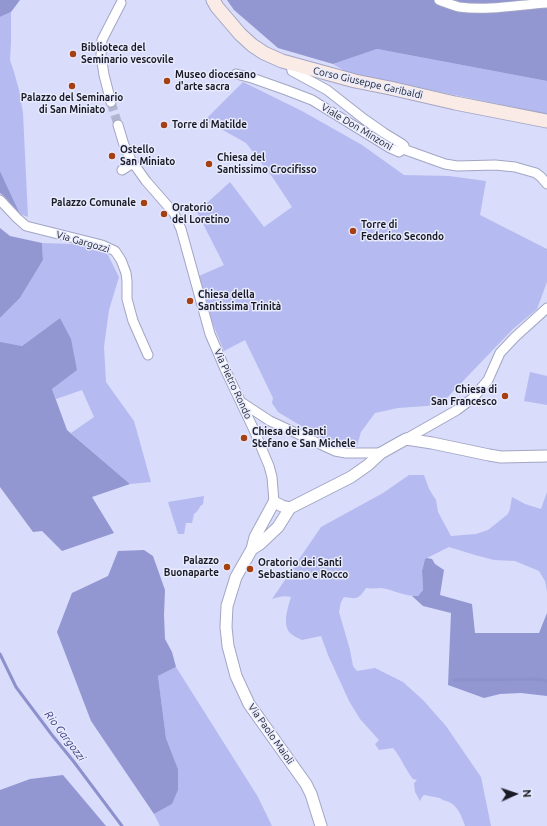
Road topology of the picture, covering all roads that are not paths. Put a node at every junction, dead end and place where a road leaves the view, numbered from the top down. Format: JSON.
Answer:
{"nodes":[{"id":1,"x":213,"y":0,"type":"edge"},
{"id":2,"x":439,"y":0,"type":"edge"},
{"id":3,"x":547,"y":2,"type":"edge"},
{"id":4,"x":121,"y":3,"type":"dead end"},
{"id":5,"x":290,"y":63,"type":"junction"},
{"id":6,"x":236,"y":74,"type":"dead end"},
{"id":7,"x":111,"y":102,"type":"tunnel mouth"},
{"id":8,"x":547,"y":121,"type":"edge"},
{"id":9,"x":118,"y":125,"type":"tunnel mouth"},
{"id":10,"x":403,"y":149,"type":"junction"},
{"id":11,"x":133,"y":163,"type":"junction"},
{"id":12,"x":122,"y":170,"type":"dead end"},
{"id":13,"x":547,"y":184,"type":"edge"},
{"id":14,"x":0,"y":200,"type":"edge"},
{"id":15,"x":547,"y":302,"type":"edge"},
{"id":16,"x":545,"y":310,"type":"edge"},
{"id":17,"x":148,"y":355,"type":"dead end"},
{"id":18,"x":240,"y":401,"type":"junction"},
{"id":19,"x":406,"y":439,"type":"junction"},
{"id":20,"x":381,"y":453,"type":"junction"},
{"id":21,"x":547,"y":456,"type":"edge"},
{"id":22,"x":274,"y":502,"type":"junction"},
{"id":23,"x":290,"y":508,"type":"junction"},
{"id":24,"x":252,"y":549,"type":"junction"},
{"id":25,"x":321,"y":826,"type":"edge"}],
"edges":[{"from":1,"to":5,"type":"main road","name":"Corso Giuseppe Garibaldi"},
{"from":2,"to":3,"type":"street"},
{"from":4,"to":7,"type":"street"},
{"from":5,"to":8,"type":"main road","name":"Corso Giuseppe Garibaldi"},
{"from":5,"to":10,"type":"street"},
{"from":6,"to":10,"type":"street","name":"Viale Don Minzoni"},
{"from":9,"to":11,"type":"street","name":"Via Pietro Rondo"},
{"from":10,"to":13,"type":"street","name":"Viale Don Minzoni"},
{"from":11,"to":12,"type":"street"},
{"from":11,"to":18,"type":"street","name":"Via Pietro Rondo"},
{"from":14,"to":17,"type":"street","name":"Via Gargozzi"},
{"from":15,"to":16,"type":"street"},
{"from":16,"to":19,"type":"street"},
{"from":18,"to":20,"type":"street"},
{"from":18,"to":22,"type":"street","name":"Via Pietro Rondo"},
{"from":19,"to":20,"type":"street"},
{"from":19,"to":21,"type":"street"},
{"from":20,"to":23,"type":"street"},
{"from":22,"to":23,"type":"street"},
{"from":22,"to":24,"type":"street"},
{"from":23,"to":24,"type":"street"},
{"from":24,"to":25,"type":"street","name":"Via Paolo Maioli"}]}
